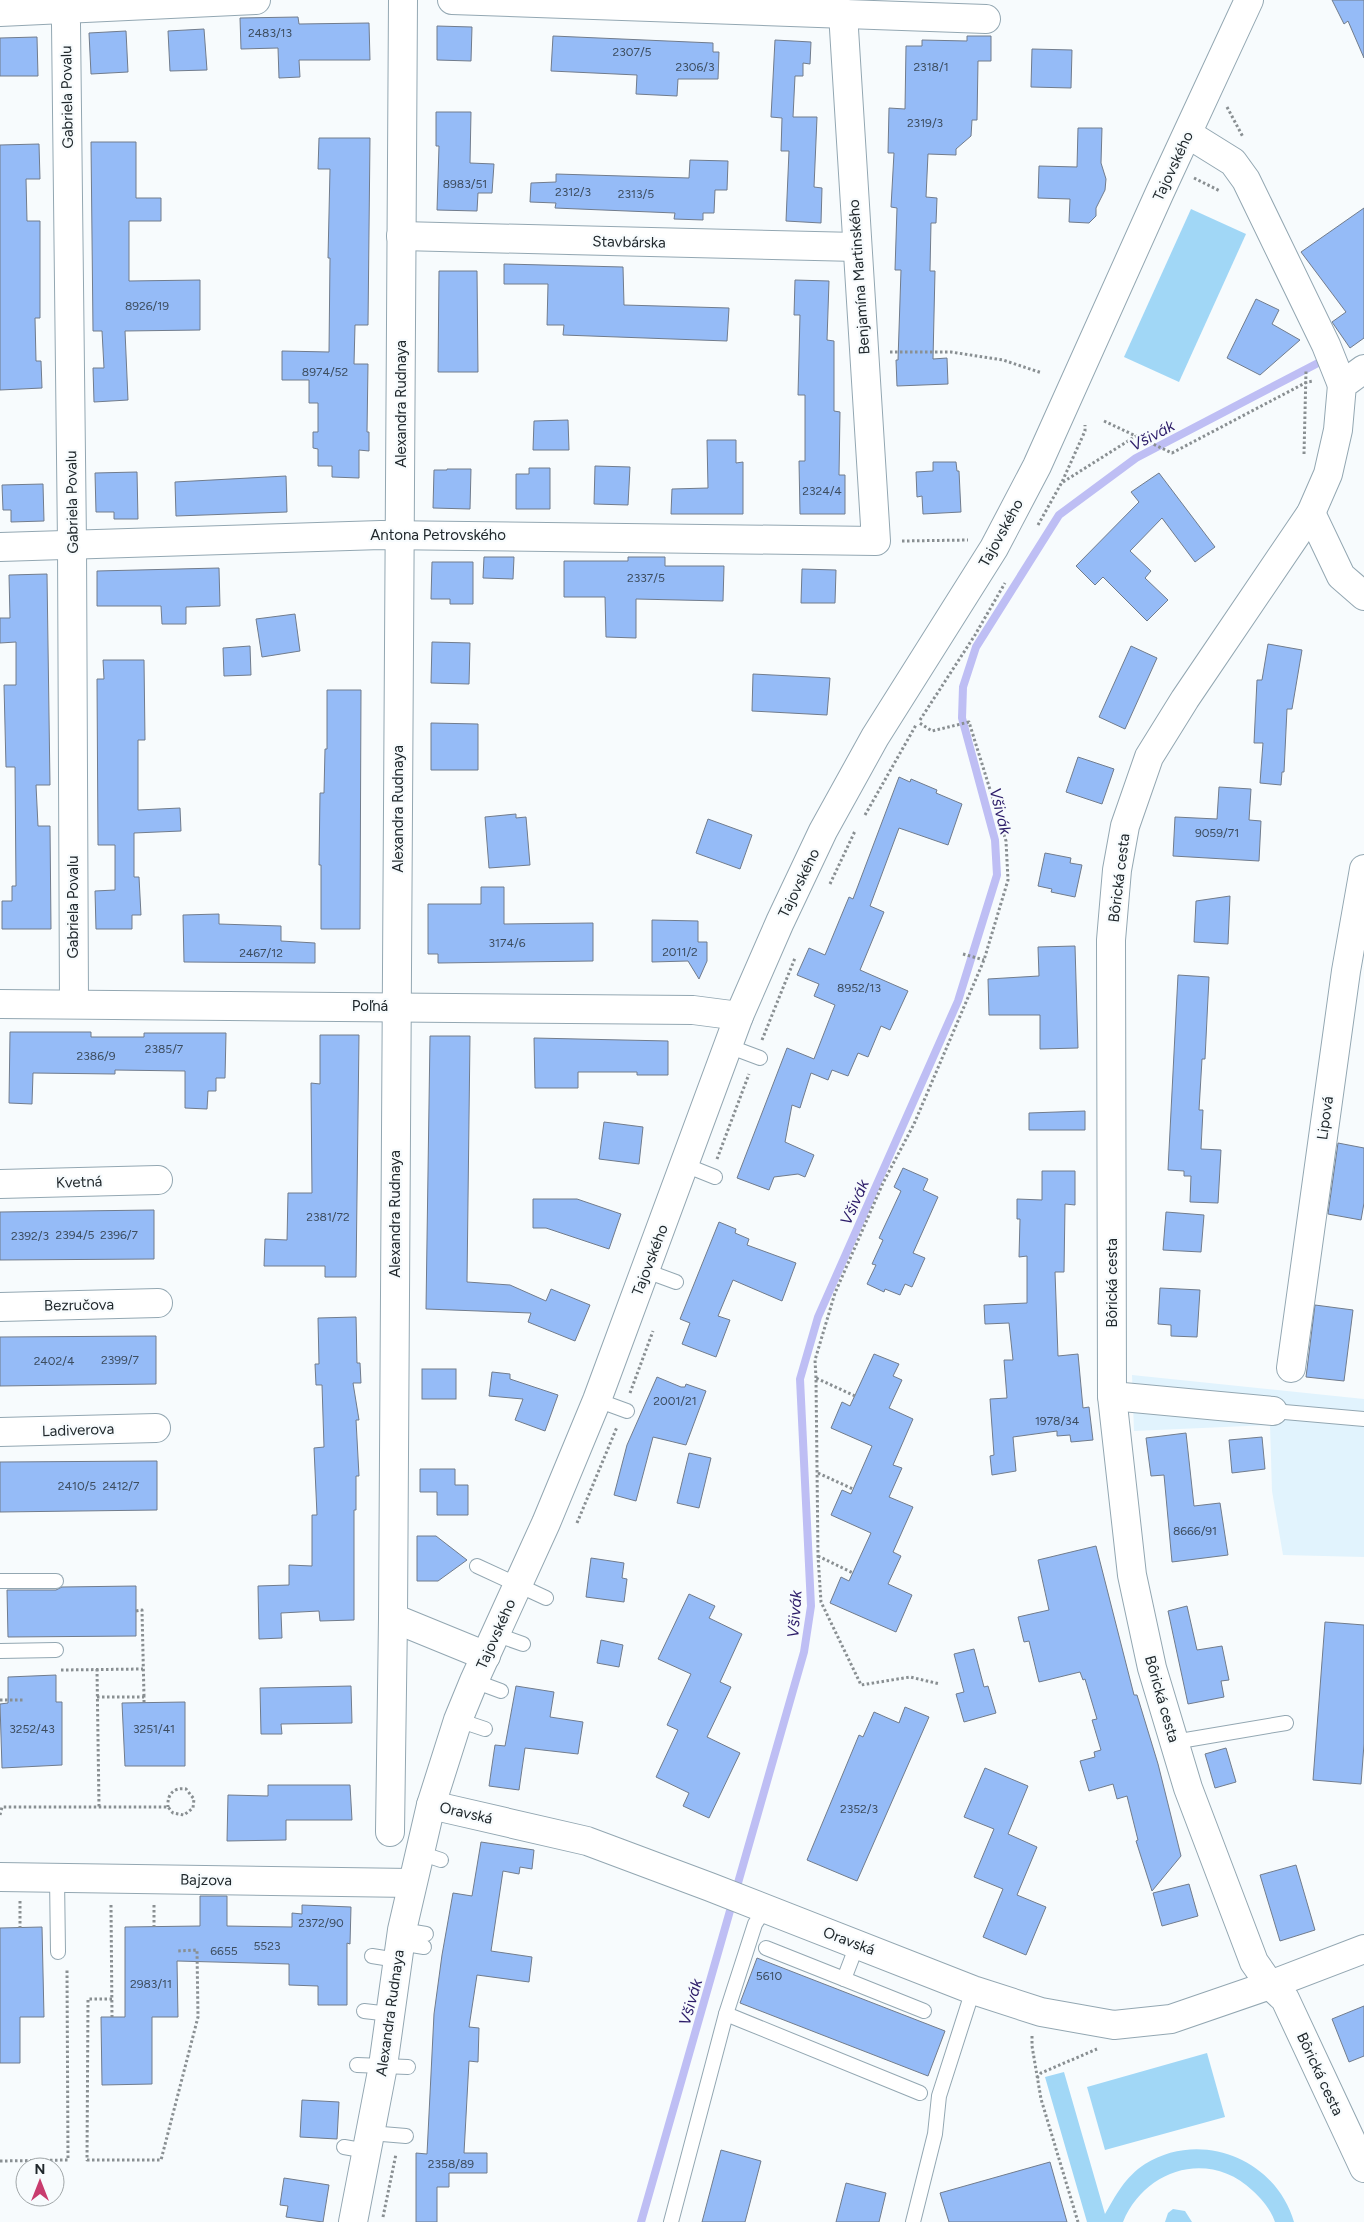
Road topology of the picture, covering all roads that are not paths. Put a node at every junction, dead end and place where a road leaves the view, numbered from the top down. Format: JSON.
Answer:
{"nodes":[{"id":1,"x":256,"y":0,"type":"edge"},
{"id":2,"x":403,"y":0,"type":"edge"},
{"id":3,"x":452,"y":0,"type":"edge"},
{"id":4,"x":1249,"y":0,"type":"edge"},
{"id":5,"x":63,"y":5,"type":"edge"},
{"id":6,"x":0,"y":12,"type":"edge"},
{"id":7,"x":843,"y":13,"type":"junction"},
{"id":8,"x":986,"y":19,"type":"dead end"},
{"id":9,"x":1188,"y":134,"type":"junction"},
{"id":10,"x":401,"y":236,"type":"junction"},
{"id":11,"x":856,"y":247,"type":"junction"},
{"id":12,"x":1342,"y":369,"type":"edge"},
{"id":13,"x":1311,"y":513,"type":"junction"},
{"id":14,"x":400,"y":534,"type":"junction"},
{"id":15,"x":876,"y":541,"type":"joint"},
{"id":16,"x":72,"y":544,"type":"junction"},
{"id":17,"x":0,"y":547,"type":"edge"},
{"id":18,"x":1364,"y":596,"type":"edge"},
{"id":19,"x":1364,"y":869,"type":"edge"},
{"id":20,"x":0,"y":1004,"type":"edge"},
{"id":21,"x":74,"y":1004,"type":"junction"},
{"id":22,"x":396,"y":1006,"type":"junction"},
{"id":23,"x":739,"y":1016,"type":"junction"},
{"id":24,"x":728,"y":1046,"type":"junction"},
{"id":25,"x":760,"y":1058,"type":"dead end"},
{"id":26,"x":685,"y":1165,"type":"junction"},
{"id":27,"x":715,"y":1177,"type":"dead end"},
{"id":28,"x":158,"y":1180,"type":"dead end"},
{"id":29,"x":0,"y":1184,"type":"edge"},
{"id":30,"x":646,"y":1271,"type":"junction"},
{"id":31,"x":676,"y":1282,"type":"dead end"},
{"id":32,"x":158,"y":1303,"type":"dead end"},
{"id":33,"x":0,"y":1306,"type":"edge"},
{"id":34,"x":1291,"y":1368,"type":"dead end"},
{"id":35,"x":1112,"y":1396,"type":"junction"},
{"id":36,"x":597,"y":1400,"type":"junction"},
{"id":37,"x":626,"y":1411,"type":"dead end"},
{"id":38,"x":1273,"y":1411,"type":"joint"},
{"id":39,"x":1364,"y":1419,"type":"edge"},
{"id":40,"x":156,"y":1428,"type":"dead end"},
{"id":41,"x":0,"y":1432,"type":"edge"},
{"id":42,"x":477,"y":1566,"type":"dead end"},
{"id":43,"x":0,"y":1581,"type":"edge"},
{"id":44,"x":56,"y":1581,"type":"dead end"},
{"id":45,"x":518,"y":1584,"type":"junction"},
{"id":46,"x":546,"y":1598,"type":"dead end"},
{"id":47,"x":393,"y":1618,"type":"junction"},
{"id":48,"x":523,"y":1644,"type":"dead end"},
{"id":49,"x":491,"y":1645,"type":"junction"},
{"id":50,"x":56,"y":1650,"type":"dead end"},
{"id":51,"x":0,"y":1651,"type":"edge"},
{"id":52,"x":474,"y":1682,"type":"junction"},
{"id":53,"x":501,"y":1691,"type":"dead end"},
{"id":54,"x":458,"y":1720,"type":"junction"},
{"id":55,"x":1286,"y":1723,"type":"dead end"},
{"id":56,"x":485,"y":1730,"type":"dead end"},
{"id":57,"x":1174,"y":1742,"type":"junction"},
{"id":58,"x":431,"y":1805,"type":"junction"},
{"id":59,"x":390,"y":1832,"type":"dead end"},
{"id":60,"x":411,"y":1883,"type":"junction"},
{"id":61,"x":5,"y":1889,"type":"edge"},
{"id":62,"x":58,"y":1889,"type":"junction"},
{"id":63,"x":755,"y":1905,"type":"junction"},
{"id":64,"x":857,"y":1945,"type":"junction"},
{"id":65,"x":766,"y":1948,"type":"dead end"},
{"id":66,"x":1364,"y":1948,"type":"edge"},
{"id":67,"x":58,"y":1952,"type":"road end"},
{"id":68,"x":844,"y":1979,"type":"junction"},
{"id":69,"x":1270,"y":1984,"type":"junction"},
{"id":70,"x":973,"y":1990,"type":"junction"},
{"id":71,"x":924,"y":2011,"type":"dead end"},
{"id":72,"x":726,"y":2014,"type":"junction"},
{"id":73,"x":920,"y":2093,"type":"dead end"},
{"id":74,"x":401,"y":2136,"type":"road end"},
{"id":75,"x":361,"y":2143,"type":"junction"},
{"id":76,"x":1364,"y":2168,"type":"edge"},
{"id":77,"x":353,"y":2222,"type":"edge"},
{"id":78,"x":671,"y":2222,"type":"edge"},
{"id":79,"x":913,"y":2222,"type":"edge"}],
"edges":[{"from":1,"to":5,"type":"street"},
{"from":2,"to":10,"type":"street","name":"Alexandra Rudnaya"},
{"from":3,"to":7,"type":"street"},
{"from":4,"to":9,"type":"street","name":"Tajovského"},
{"from":5,"to":6,"type":"street"},
{"from":5,"to":16,"type":"street","name":"Gabriela Povalu"},
{"from":7,"to":8,"type":"street"},
{"from":7,"to":11,"type":"street","name":"Benjamína Martinského"},
{"from":9,"to":12,"type":"street"},
{"from":9,"to":23,"type":"street","name":"Tajovského"},
{"from":10,"to":11,"type":"street","name":"Stavbárska"},
{"from":10,"to":14,"type":"street","name":"Alexandra Rudnaya"},
{"from":11,"to":15,"type":"street","name":"Benjamína Martinského"},
{"from":12,"to":13,"type":"street","name":"Bôrická cesta"},
{"from":13,"to":18,"type":"street"},
{"from":13,"to":35,"type":"street","name":"Bôrická cesta"},
{"from":14,"to":15,"type":"street","name":"Antona Petrovského"},
{"from":14,"to":16,"type":"street","name":"Antona Petrovského"},
{"from":14,"to":22,"type":"street","name":"Alexandra Rudnaya"},
{"from":16,"to":17,"type":"street","name":"Antona Petrovského"},
{"from":16,"to":21,"type":"street","name":"Gabriela Povalu"},
{"from":19,"to":34,"type":"street","name":"Lipová"},
{"from":20,"to":21,"type":"street","name":"Poľná"},
{"from":21,"to":22,"type":"street","name":"Poľná"},
{"from":22,"to":23,"type":"street","name":"Poľná"},
{"from":22,"to":47,"type":"street","name":"Alexandra Rudnaya"},
{"from":23,"to":24,"type":"street","name":"Tajovského"},
{"from":24,"to":25,"type":"lane"},
{"from":24,"to":26,"type":"street","name":"Tajovského"},
{"from":26,"to":27,"type":"lane"},
{"from":26,"to":30,"type":"street","name":"Tajovského"},
{"from":28,"to":29,"type":"street","name":"Kvetná"},
{"from":30,"to":31,"type":"lane"},
{"from":30,"to":36,"type":"street","name":"Tajovského"},
{"from":32,"to":33,"type":"street","name":"Bezručova"},
{"from":35,"to":38,"type":"street"},
{"from":35,"to":57,"type":"street","name":"Bôrická cesta"},
{"from":36,"to":37,"type":"lane"},
{"from":36,"to":45,"type":"street","name":"Tajovského"},
{"from":38,"to":39,"type":"lane"},
{"from":40,"to":41,"type":"street","name":"Ladiverova"},
{"from":42,"to":45,"type":"lane"},
{"from":43,"to":44,"type":"lane"},
{"from":45,"to":46,"type":"lane"},
{"from":45,"to":49,"type":"street","name":"Tajovského"},
{"from":47,"to":49,"type":"street"},
{"from":47,"to":59,"type":"street","name":"Alexandra Rudnaya"},
{"from":48,"to":49,"type":"lane"},
{"from":49,"to":52,"type":"street","name":"Tajovského"},
{"from":50,"to":51,"type":"lane"},
{"from":52,"to":53,"type":"lane"},
{"from":52,"to":54,"type":"street","name":"Tajovského"},
{"from":54,"to":56,"type":"lane"},
{"from":54,"to":58,"type":"street","name":"Tajovského"},
{"from":55,"to":57,"type":"lane"},
{"from":57,"to":69,"type":"street","name":"Bôrická cesta"},
{"from":58,"to":60,"type":"street","name":"Alexandra Rudnaya"},
{"from":58,"to":63,"type":"street","name":"Oravská"},
{"from":60,"to":62,"type":"street","name":"Bajzova"},
{"from":60,"to":75,"type":"street","name":"Alexandra Rudnaya"},
{"from":61,"to":62,"type":"street","name":"Bajzova"},
{"from":62,"to":67,"type":"lane"},
{"from":63,"to":64,"type":"street","name":"Oravská"},
{"from":63,"to":72,"type":"lane"},
{"from":64,"to":68,"type":"lane"},
{"from":64,"to":70,"type":"street","name":"Oravská"},
{"from":65,"to":68,"type":"lane"},
{"from":66,"to":69,"type":"street"},
{"from":68,"to":71,"type":"lane"},
{"from":69,"to":70,"type":"street","name":"Oravská"},
{"from":69,"to":76,"type":"street","name":"Bôrická cesta"},
{"from":70,"to":79,"type":"lane"},
{"from":72,"to":73,"type":"lane"},
{"from":72,"to":78,"type":"lane"},
{"from":74,"to":75,"type":"lane"},
{"from":75,"to":77,"type":"street","name":"Alexandra Rudnaya"}]}
